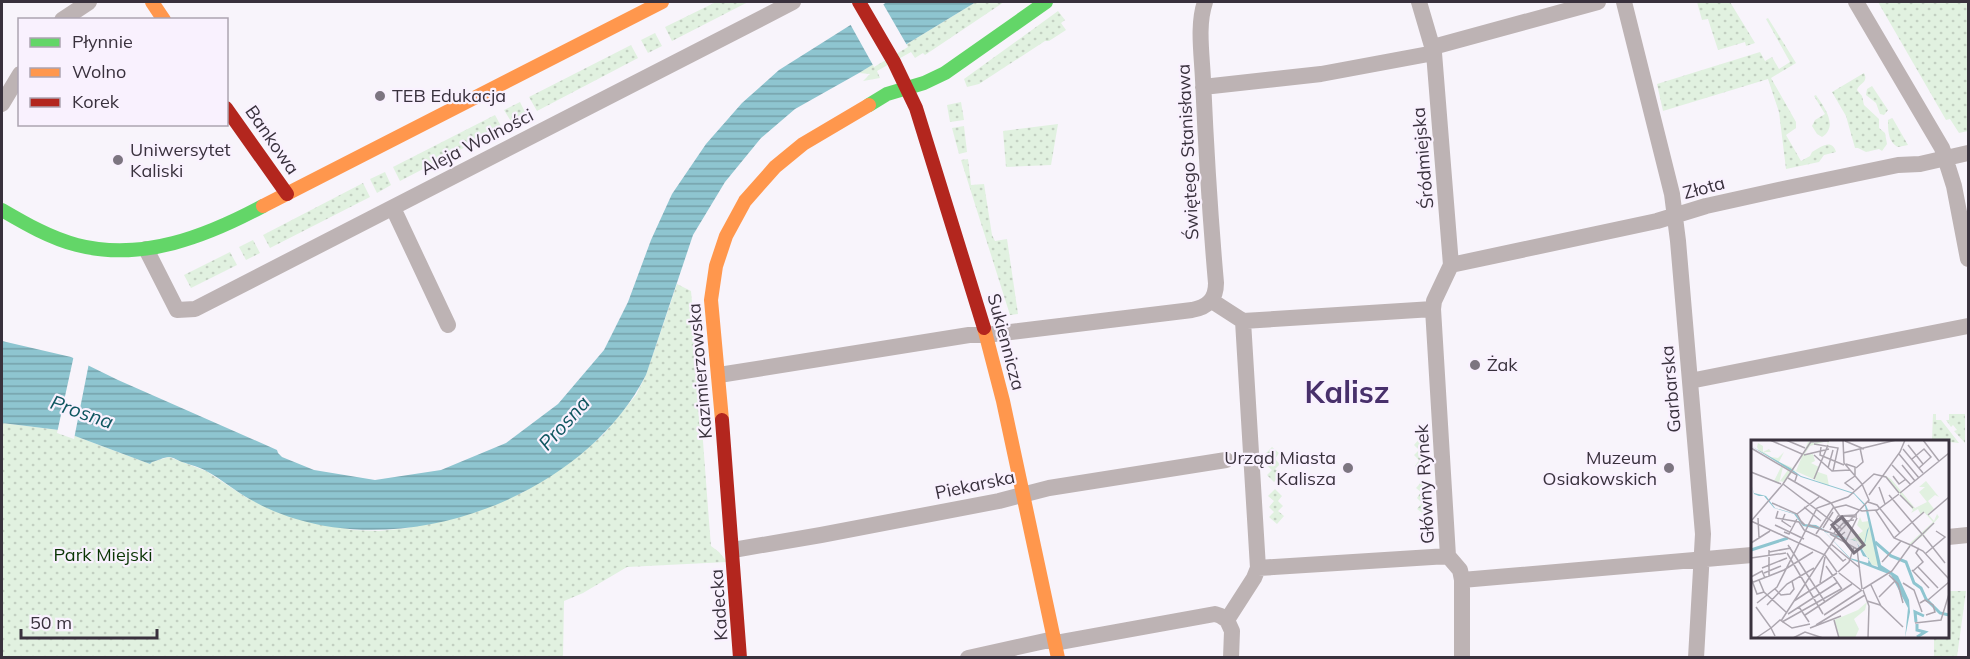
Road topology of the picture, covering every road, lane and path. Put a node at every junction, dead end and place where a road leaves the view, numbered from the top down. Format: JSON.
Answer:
{"nodes":[{"id":1,"x":89,"y":2,"type":"edge"},
{"id":2,"x":152,"y":2,"type":"edge"},
{"id":3,"x":662,"y":2,"type":"edge"},
{"id":4,"x":793,"y":2,"type":"edge"},
{"id":5,"x":1046,"y":2,"type":"edge"},
{"id":6,"x":1205,"y":2,"type":"edge"},
{"id":7,"x":1419,"y":2,"type":"edge"},
{"id":8,"x":1598,"y":2,"type":"edge"},
{"id":9,"x":1624,"y":2,"type":"edge"},
{"id":10,"x":1856,"y":2,"type":"edge"},
{"id":11,"x":862,"y":6,"type":"edge"},
{"id":12,"x":65,"y":18,"type":"edge"},
{"id":13,"x":163,"y":18,"type":"edge"},
{"id":14,"x":1433,"y":50,"type":"junction"},
{"id":15,"x":18,"y":78,"type":"edge"},
{"id":16,"x":1203,"y":87,"type":"junction"},
{"id":17,"x":907,"y":88,"type":"junction"},
{"id":18,"x":2,"y":104,"type":"edge"},
{"id":19,"x":228,"y":111,"type":"edge"},
{"id":20,"x":1968,"y":153,"type":"edge"},
{"id":21,"x":1946,"y":158,"type":"junction"},
{"id":22,"x":287,"y":194,"type":"junction"},
{"id":23,"x":393,"y":208,"type":"junction"},
{"id":24,"x":2,"y":210,"type":"edge"},
{"id":25,"x":1675,"y":216,"type":"junction"},
{"id":26,"x":146,"y":249,"type":"junction"},
{"id":27,"x":1968,"y":259,"type":"edge"},
{"id":28,"x":1451,"y":265,"type":"junction"},
{"id":29,"x":1212,"y":300,"type":"junction"},
{"id":30,"x":1433,"y":309,"type":"junction"},
{"id":31,"x":1243,"y":321,"type":"junction"},
{"id":32,"x":448,"y":325,"type":"dead end"},
{"id":33,"x":1968,"y":326,"type":"edge"},
{"id":34,"x":986,"y":335,"type":"junction"},
{"id":35,"x":719,"y":375,"type":"junction"},
{"id":36,"x":1690,"y":381,"type":"junction"},
{"id":37,"x":1226,"y":460,"type":"dead end"},
{"id":38,"x":1023,"y":494,"type":"junction"},
{"id":39,"x":1968,"y":535,"type":"edge"},
{"id":40,"x":1949,"y":537,"type":"edge"},
{"id":41,"x":733,"y":550,"type":"junction"},
{"id":42,"x":1751,"y":555,"type":"edge"},
{"id":43,"x":1448,"y":556,"type":"junction"},
{"id":44,"x":1701,"y":559,"type":"junction"},
{"id":45,"x":1258,"y":568,"type":"junction"},
{"id":46,"x":1462,"y":580,"type":"junction"},
{"id":47,"x":1227,"y":620,"type":"junction"},
{"id":48,"x":1056,"y":647,"type":"edge"},
{"id":49,"x":740,"y":657,"type":"edge"},
{"id":50,"x":968,"y":657,"type":"edge"},
{"id":51,"x":1231,"y":657,"type":"edge"},
{"id":52,"x":1462,"y":657,"type":"edge"},
{"id":53,"x":1696,"y":657,"type":"edge"}],
"edges":[{"from":1,"to":12,"type":"street"},
{"from":2,"to":13,"type":"street"},
{"from":3,"to":22,"type":"street"},
{"from":4,"to":23,"type":"street","name":"Aleja Wolności"},
{"from":5,"to":17,"type":"street","name":"Kazimierzowska"},
{"from":6,"to":16,"type":"street","name":"Świętego Stanisława"},
{"from":7,"to":14,"type":"street","name":"Śródmiejska"},
{"from":8,"to":14,"type":"street"},
{"from":9,"to":25,"type":"street","name":"Garbarska"},
{"from":10,"to":21,"type":"street"},
{"from":11,"to":17,"type":"street","name":"Sukiennicza"},
{"from":14,"to":16,"type":"street"},
{"from":14,"to":28,"type":"street","name":"Śródmiejska"},
{"from":15,"to":18,"type":"street"},
{"from":16,"to":29,"type":"street","name":"Świętego Stanisława"},
{"from":17,"to":34,"type":"street","name":"Sukiennicza"},
{"from":17,"to":35,"type":"street","name":"Kazimierzowska"},
{"from":19,"to":22,"type":"street","name":"Bankowa"},
{"from":20,"to":21,"type":"street","name":"Złota"},
{"from":21,"to":25,"type":"street","name":"Złota"},
{"from":21,"to":27,"type":"street"},
{"from":22,"to":26,"type":"street"},
{"from":23,"to":26,"type":"street","name":"Aleja Wolności"},
{"from":23,"to":32,"type":"street"},
{"from":24,"to":26,"type":"street"},
{"from":25,"to":28,"type":"street","name":"Złota"},
{"from":25,"to":36,"type":"street","name":"Garbarska"},
{"from":28,"to":30,"type":"street","name":"Śródmiejska"},
{"from":29,"to":31,"type":"street"},
{"from":29,"to":34,"type":"street"},
{"from":30,"to":31,"type":"street"},
{"from":30,"to":43,"type":"street","name":"Główny Rynek"},
{"from":31,"to":45,"type":"street"},
{"from":33,"to":36,"type":"street"},
{"from":34,"to":35,"type":"street"},
{"from":34,"to":38,"type":"street","name":"Sukiennicza"},
{"from":35,"to":41,"type":"street","name":"Kazimierzowska"},
{"from":36,"to":44,"type":"street","name":"Garbarska"},
{"from":37,"to":38,"type":"street","name":"Piekarska"},
{"from":38,"to":41,"type":"street","name":"Piekarska"},
{"from":38,"to":48,"type":"street","name":"Sukiennicza"},
{"from":39,"to":40,"type":"street"},
{"from":41,"to":49,"type":"street","name":"Kadecka"},
{"from":42,"to":44,"type":"street"},
{"from":43,"to":45,"type":"street","name":"Główny Rynek"},
{"from":43,"to":46,"type":"street"},
{"from":44,"to":46,"type":"street"},
{"from":44,"to":53,"type":"street","name":"Garbarska"},
{"from":45,"to":47,"type":"street"},
{"from":46,"to":52,"type":"street"},
{"from":47,"to":48,"type":"street"},
{"from":47,"to":51,"type":"street"},
{"from":48,"to":50,"type":"street"}]}
